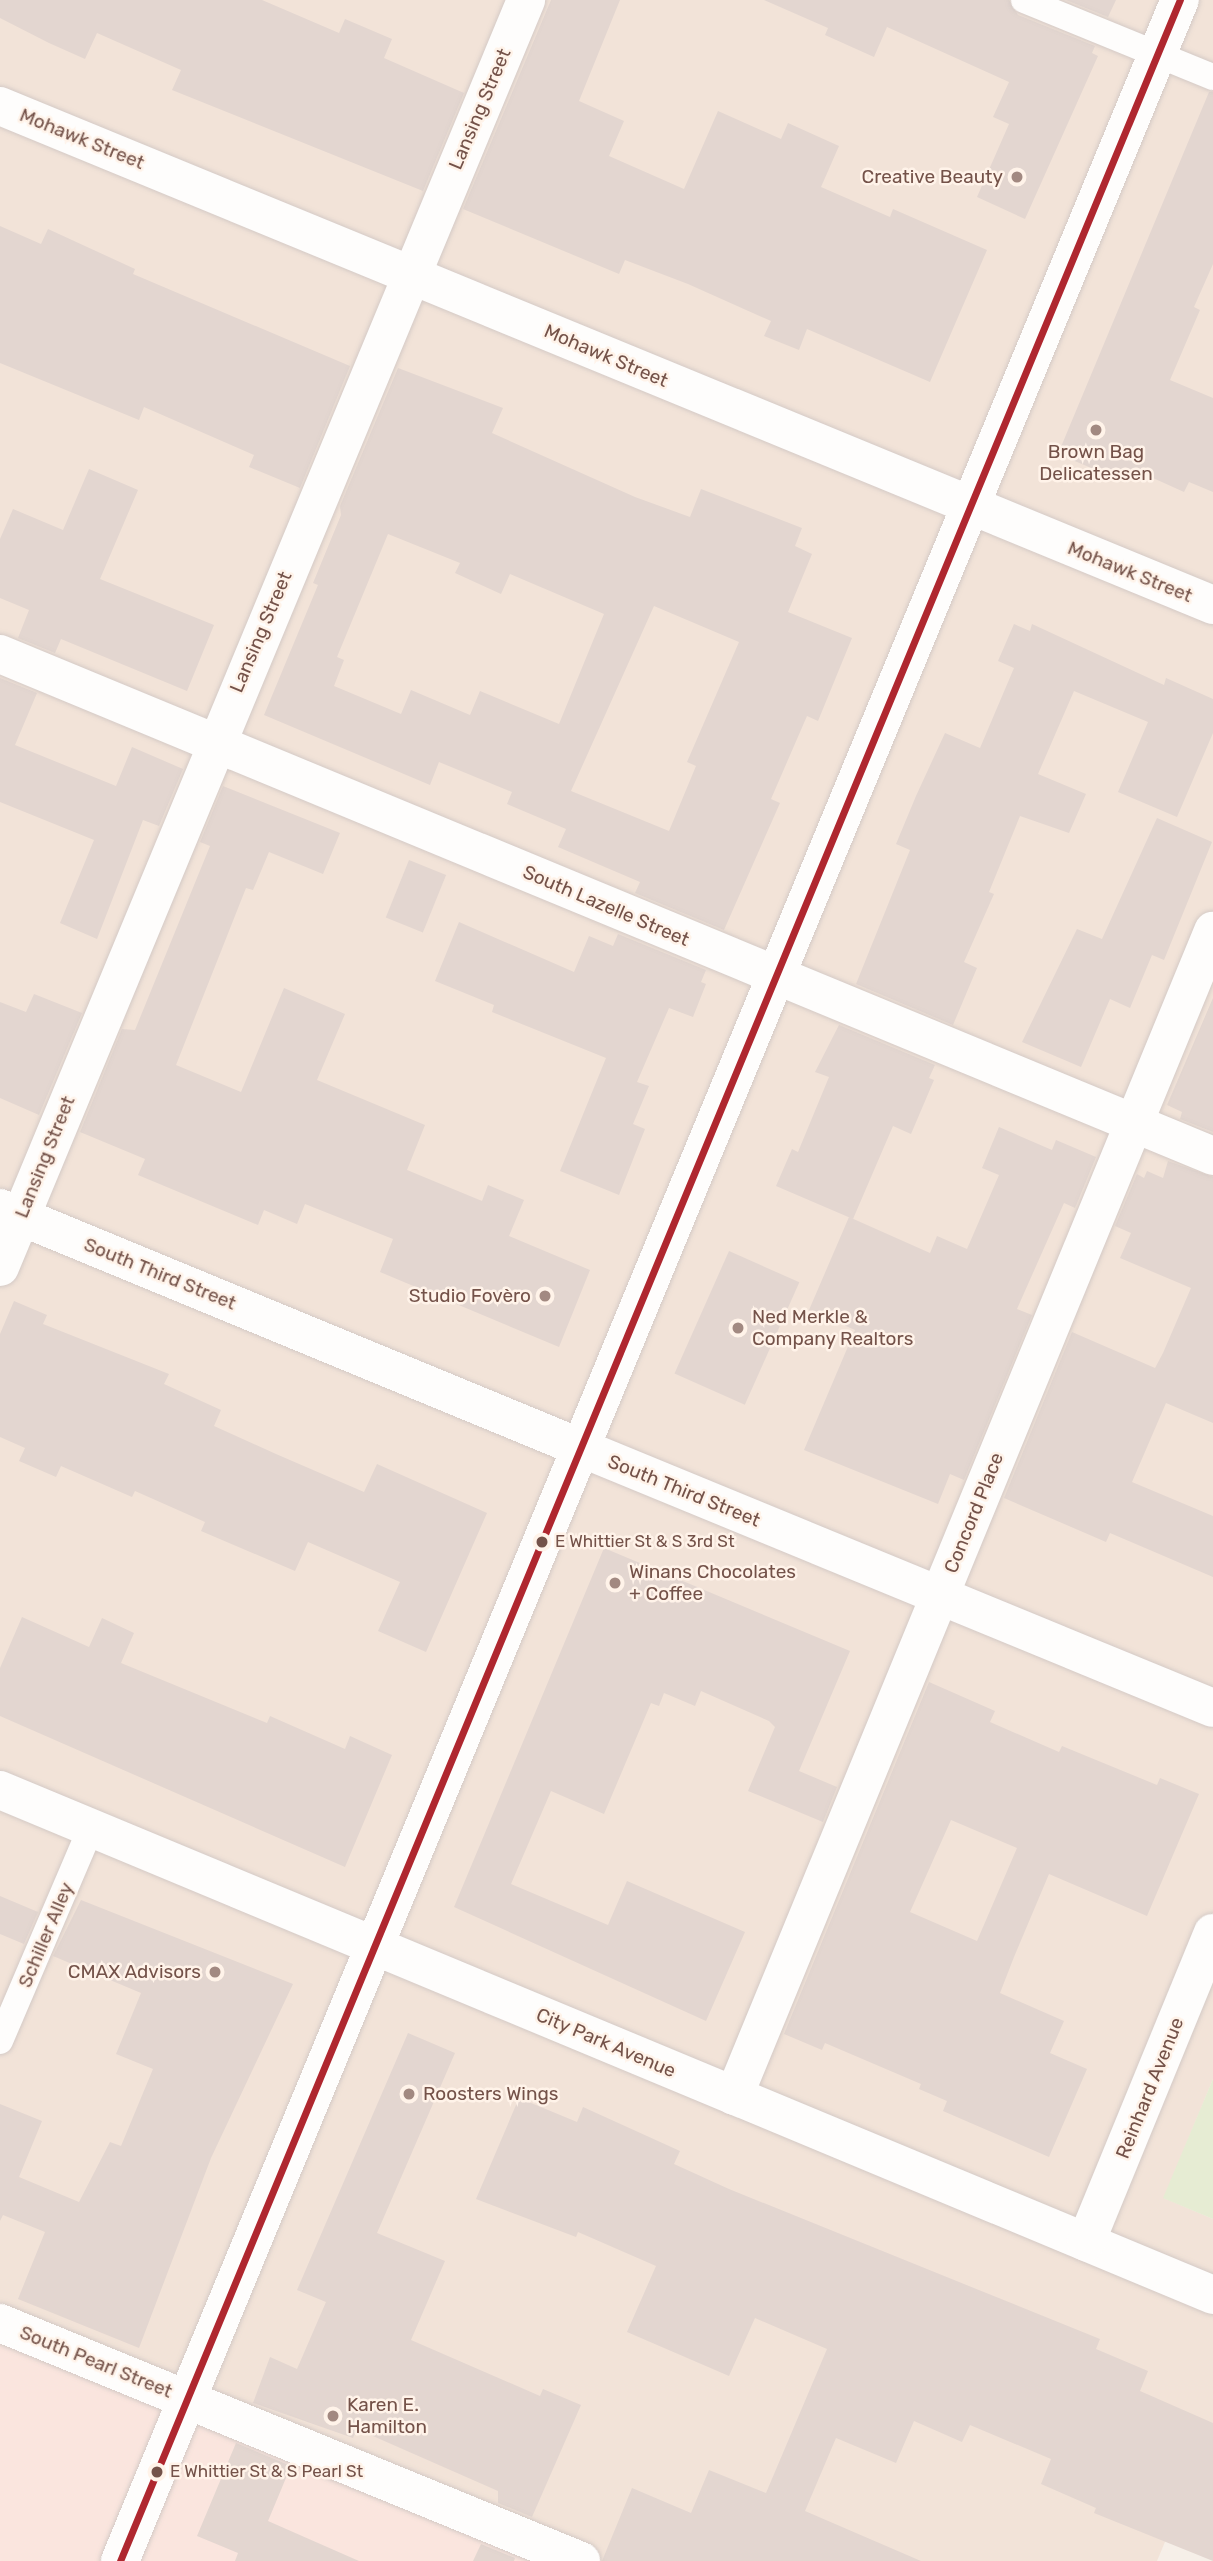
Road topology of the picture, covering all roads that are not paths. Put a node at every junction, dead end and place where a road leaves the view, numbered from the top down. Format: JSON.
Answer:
{"nodes":[{"id":1,"x":526,"y":0,"type":"edge"},
{"id":2,"x":1024,"y":0,"type":"edge"},
{"id":3,"x":1180,"y":0,"type":"edge"},
{"id":4,"x":1158,"y":54,"type":"junction"},
{"id":5,"x":1213,"y":76,"type":"edge"},
{"id":6,"x":0,"y":106,"type":"edge"},
{"id":7,"x":410,"y":274,"type":"junction"},
{"id":8,"x":970,"y":507,"type":"junction"},
{"id":9,"x":1213,"y":606,"type":"edge"},
{"id":10,"x":0,"y":654,"type":"edge"},
{"id":11,"x":214,"y":743,"type":"junction"},
{"id":12,"x":1213,"y":931,"type":"edge"},
{"id":13,"x":775,"y":976,"type":"junction"},
{"id":14,"x":1134,"y":1123,"type":"junction"},
{"id":15,"x":1213,"y":1156,"type":"edge"},
{"id":16,"x":10,"y":1212,"type":"edge"},
{"id":17,"x":0,"y":1267,"type":"edge"},
{"id":18,"x":581,"y":1448,"type":"junction"},
{"id":19,"x":940,"y":1596,"type":"junction"},
{"id":20,"x":1213,"y":1708,"type":"edge"},
{"id":21,"x":0,"y":1790,"type":"edge"},
{"id":22,"x":91,"y":1828,"type":"junction"},
{"id":23,"x":1213,"y":1933,"type":"edge"},
{"id":24,"x":373,"y":1946,"type":"junction"},
{"id":25,"x":0,"y":2041,"type":"edge"},
{"id":26,"x":734,"y":2095,"type":"junction"},
{"id":27,"x":1086,"y":2242,"type":"junction"},
{"id":28,"x":1213,"y":2295,"type":"edge"},
{"id":29,"x":0,"y":2323,"type":"edge"},
{"id":30,"x":185,"y":2398,"type":"junction"},
{"id":31,"x":120,"y":2561,"type":"edge"},
{"id":32,"x":580,"y":2561,"type":"edge"}],
"edges":[{"from":1,"to":7,"type":"street","name":"Lansing Street"},
{"from":2,"to":4,"type":"lane"},
{"from":3,"to":4,"type":"street"},
{"from":4,"to":5,"type":"lane"},
{"from":4,"to":8,"type":"street"},
{"from":6,"to":7,"type":"street","name":"Mohawk Street"},
{"from":7,"to":8,"type":"street","name":"Mohawk Street"},
{"from":7,"to":11,"type":"street","name":"Lansing Street"},
{"from":8,"to":9,"type":"street","name":"Mohawk Street"},
{"from":8,"to":13,"type":"street"},
{"from":10,"to":11,"type":"street","name":"South Lazelle Street"},
{"from":11,"to":13,"type":"street","name":"South Lazelle Street"},
{"from":11,"to":16,"type":"street","name":"Lansing Street"},
{"from":12,"to":14,"type":"street","name":"Concord Place"},
{"from":13,"to":14,"type":"street","name":"South Lazelle Street"},
{"from":13,"to":18,"type":"street"},
{"from":14,"to":15,"type":"street","name":"South Lazelle Street"},
{"from":14,"to":19,"type":"street","name":"Concord Place"},
{"from":16,"to":17,"type":"street","name":"Lansing Street"},
{"from":16,"to":18,"type":"street","name":"South Third Street"},
{"from":18,"to":19,"type":"street","name":"South Third Street"},
{"from":18,"to":24,"type":"street"},
{"from":19,"to":20,"type":"street","name":"South Third Street"},
{"from":19,"to":26,"type":"street","name":"Concord Place"},
{"from":21,"to":22,"type":"street","name":"City Park Avenue"},
{"from":22,"to":24,"type":"street","name":"City Park Avenue"},
{"from":22,"to":25,"type":"lane","name":"Schiller Alley"},
{"from":23,"to":27,"type":"street","name":"Reinhard Avenue"},
{"from":24,"to":26,"type":"street","name":"City Park Avenue"},
{"from":24,"to":30,"type":"street"},
{"from":26,"to":27,"type":"street","name":"City Park Avenue"},
{"from":27,"to":28,"type":"street","name":"City Park Avenue"},
{"from":29,"to":30,"type":"street","name":"South Pearl Street"},
{"from":30,"to":31,"type":"street"},
{"from":30,"to":32,"type":"street","name":"South Pearl Street"}]}
